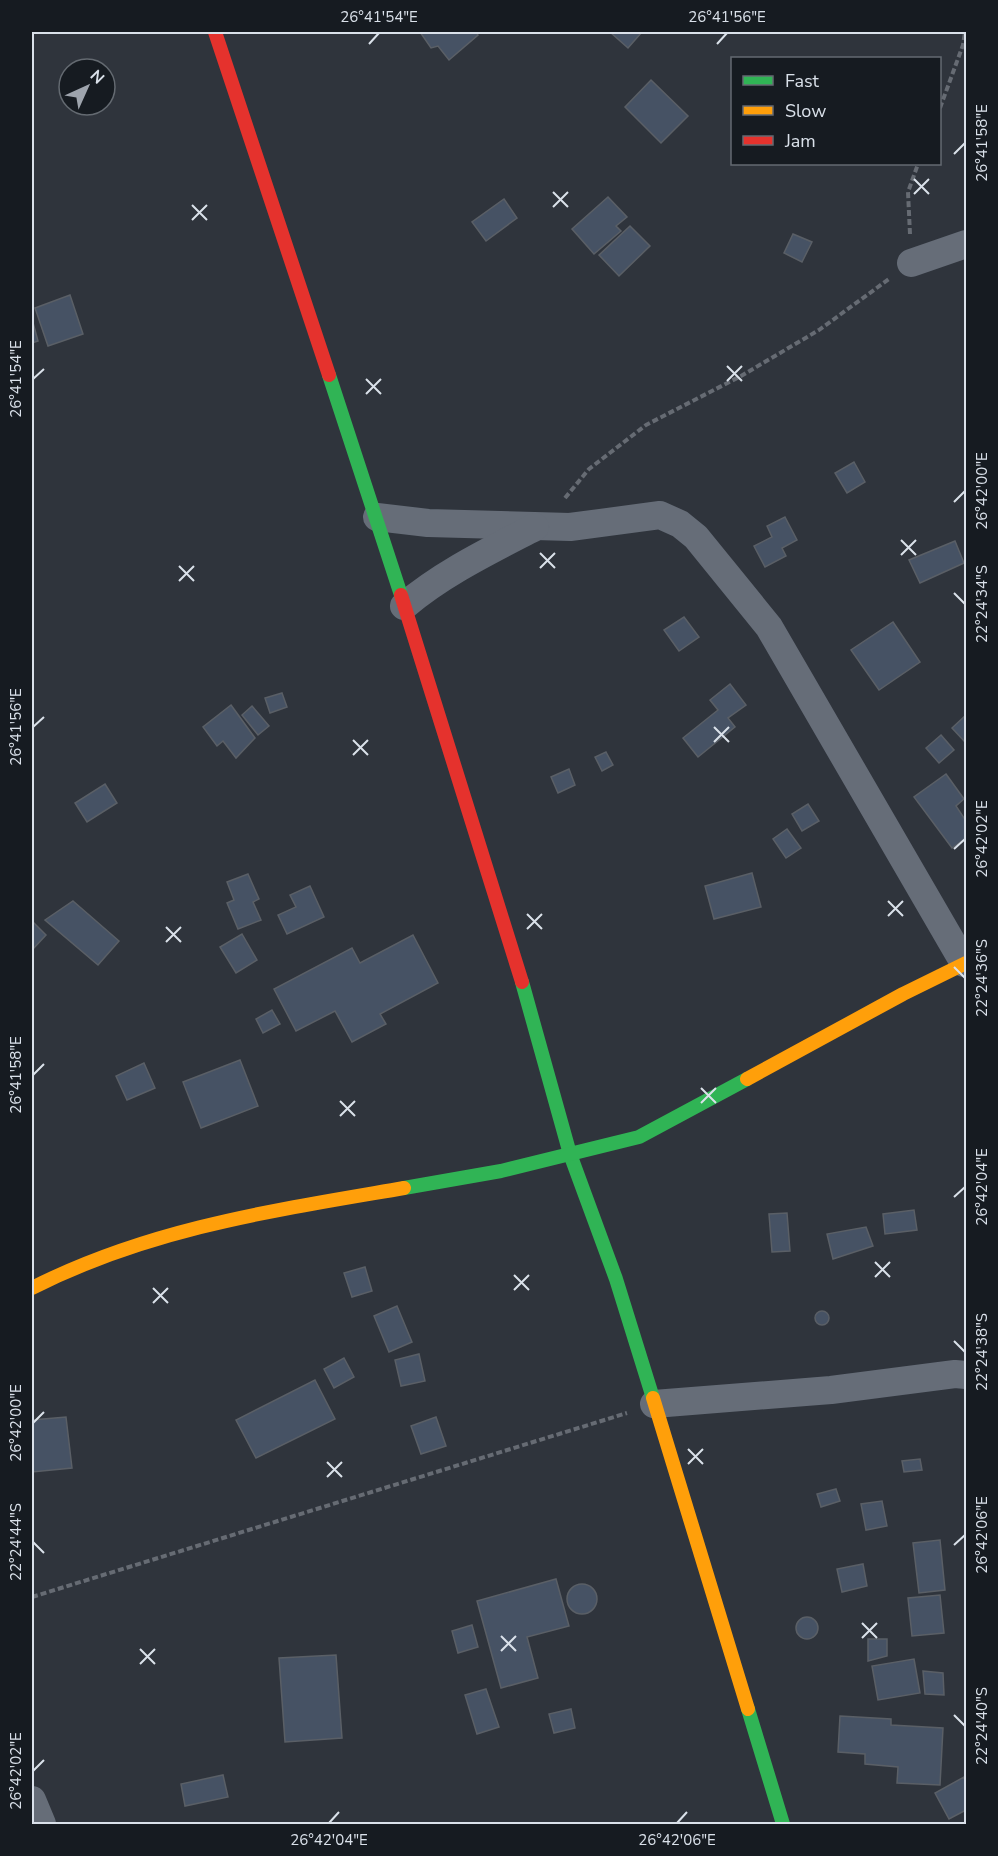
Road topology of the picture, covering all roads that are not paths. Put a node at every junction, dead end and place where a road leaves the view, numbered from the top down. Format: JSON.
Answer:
{"nodes":[{"id":1,"x":215,"y":32,"type":"edge"},
{"id":2,"x":966,"y":244,"type":"edge"},
{"id":3,"x":911,"y":263,"type":"road end"},
{"id":4,"x":377,"y":516,"type":"junction"},
{"id":5,"x":544,"y":526,"type":"junction"},
{"id":6,"x":404,"y":606,"type":"junction"},
{"id":7,"x":965,"y":963,"type":"edge"},
{"id":8,"x":570,"y":1154,"type":"junction"},
{"id":9,"x":32,"y":1288,"type":"edge"},
{"id":10,"x":963,"y":1372,"type":"edge"},
{"id":11,"x":654,"y":1404,"type":"junction"},
{"id":12,"x":32,"y":1800,"type":"edge"},
{"id":13,"x":42,"y":1824,"type":"edge"},
{"id":14,"x":783,"y":1824,"type":"edge"}],
"edges":[{"from":1,"to":4,"type":"street"},
{"from":2,"to":3,"type":"street"},
{"from":4,"to":5,"type":"street"},
{"from":4,"to":6,"type":"street"},
{"from":5,"to":6,"type":"street"},
{"from":5,"to":7,"type":"street"},
{"from":6,"to":8,"type":"street"},
{"from":7,"to":8,"type":"street"},
{"from":8,"to":9,"type":"street"},
{"from":8,"to":11,"type":"street"},
{"from":10,"to":11,"type":"street"},
{"from":11,"to":14,"type":"street"},
{"from":12,"to":13,"type":"street"}]}
